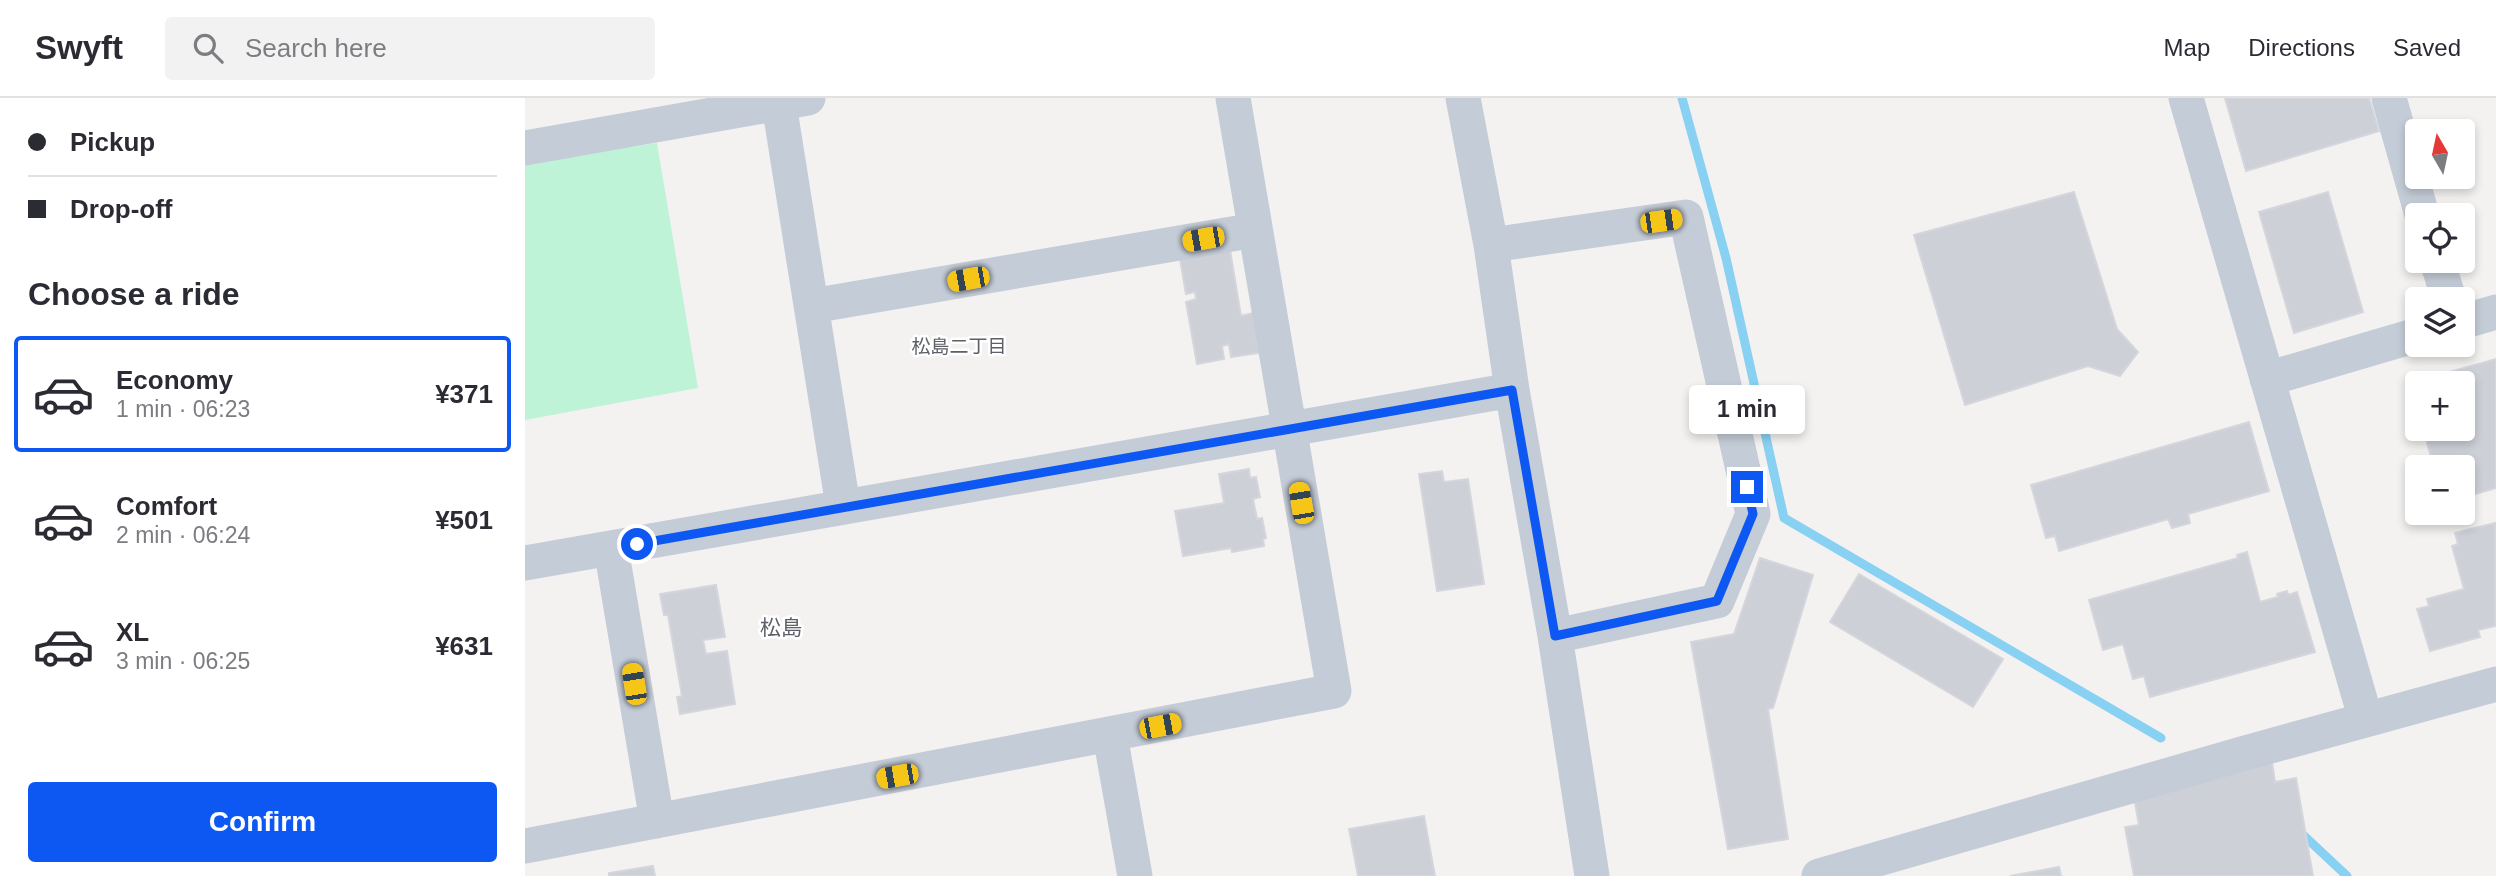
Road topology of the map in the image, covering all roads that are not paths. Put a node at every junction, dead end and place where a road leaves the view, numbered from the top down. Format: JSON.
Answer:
{"nodes":[{"id":1,"x":1233,"y":98,"type":"edge"},
{"id":2,"x":1463,"y":98,"type":"edge"},
{"id":3,"x":2186,"y":98,"type":"edge"},
{"id":4,"x":2389,"y":98,"type":"edge"},
{"id":5,"x":794,"y":101,"type":"edge"},
{"id":6,"x":525,"y":148,"type":"edge"},
{"id":7,"x":2419,"y":203,"type":"edge"},
{"id":8,"x":1255,"y":230,"type":"junction"},
{"id":9,"x":1491,"y":245,"type":"junction"},
{"id":10,"x":811,"y":306,"type":"junction"},
{"id":11,"x":2496,"y":312,"type":"edge"},
{"id":12,"x":2475,"y":318,"type":"edge"},
{"id":13,"x":2405,"y":339,"type":"edge"},
{"id":14,"x":2267,"y":379,"type":"junction"},
{"id":15,"x":1512,"y":390,"type":"junction"},
{"id":16,"x":1288,"y":429,"type":"junction"},
{"id":17,"x":843,"y":506,"type":"junction"},
{"id":18,"x":611,"y":548,"type":"junction"},
{"id":19,"x":525,"y":563,"type":"edge"},
{"id":20,"x":1555,"y":636,"type":"junction"},
{"id":21,"x":2496,"y":684,"type":"edge"},
{"id":22,"x":2366,"y":720,"type":"junction"},
{"id":23,"x":1110,"y":736,"type":"junction"},
{"id":24,"x":657,"y":821,"type":"junction"},
{"id":25,"x":525,"y":846,"type":"edge"},
{"id":26,"x":1135,"y":876,"type":"edge"},
{"id":27,"x":1592,"y":876,"type":"edge"},
{"id":28,"x":1819,"y":876,"type":"edge"}],
"edges":[{"from":1,"to":8,"type":"street"},
{"from":2,"to":9,"type":"street"},
{"from":3,"to":14,"type":"street"},
{"from":4,"to":7,"type":"street"},
{"from":5,"to":6,"type":"street"},
{"from":5,"to":10,"type":"street"},
{"from":8,"to":10,"type":"street"},
{"from":8,"to":16,"type":"street"},
{"from":9,"to":15,"type":"street"},
{"from":9,"to":20,"type":"street"},
{"from":10,"to":17,"type":"street"},
{"from":11,"to":12,"type":"street"},
{"from":13,"to":14,"type":"street"},
{"from":14,"to":22,"type":"street"},
{"from":15,"to":16,"type":"street"},
{"from":15,"to":20,"type":"street"},
{"from":16,"to":17,"type":"street"},
{"from":16,"to":23,"type":"street"},
{"from":17,"to":18,"type":"street"},
{"from":18,"to":19,"type":"street"},
{"from":18,"to":24,"type":"street"},
{"from":20,"to":27,"type":"street"},
{"from":21,"to":22,"type":"street"},
{"from":22,"to":28,"type":"street"},
{"from":23,"to":24,"type":"street"},
{"from":23,"to":26,"type":"street"},
{"from":24,"to":25,"type":"street"}]}
